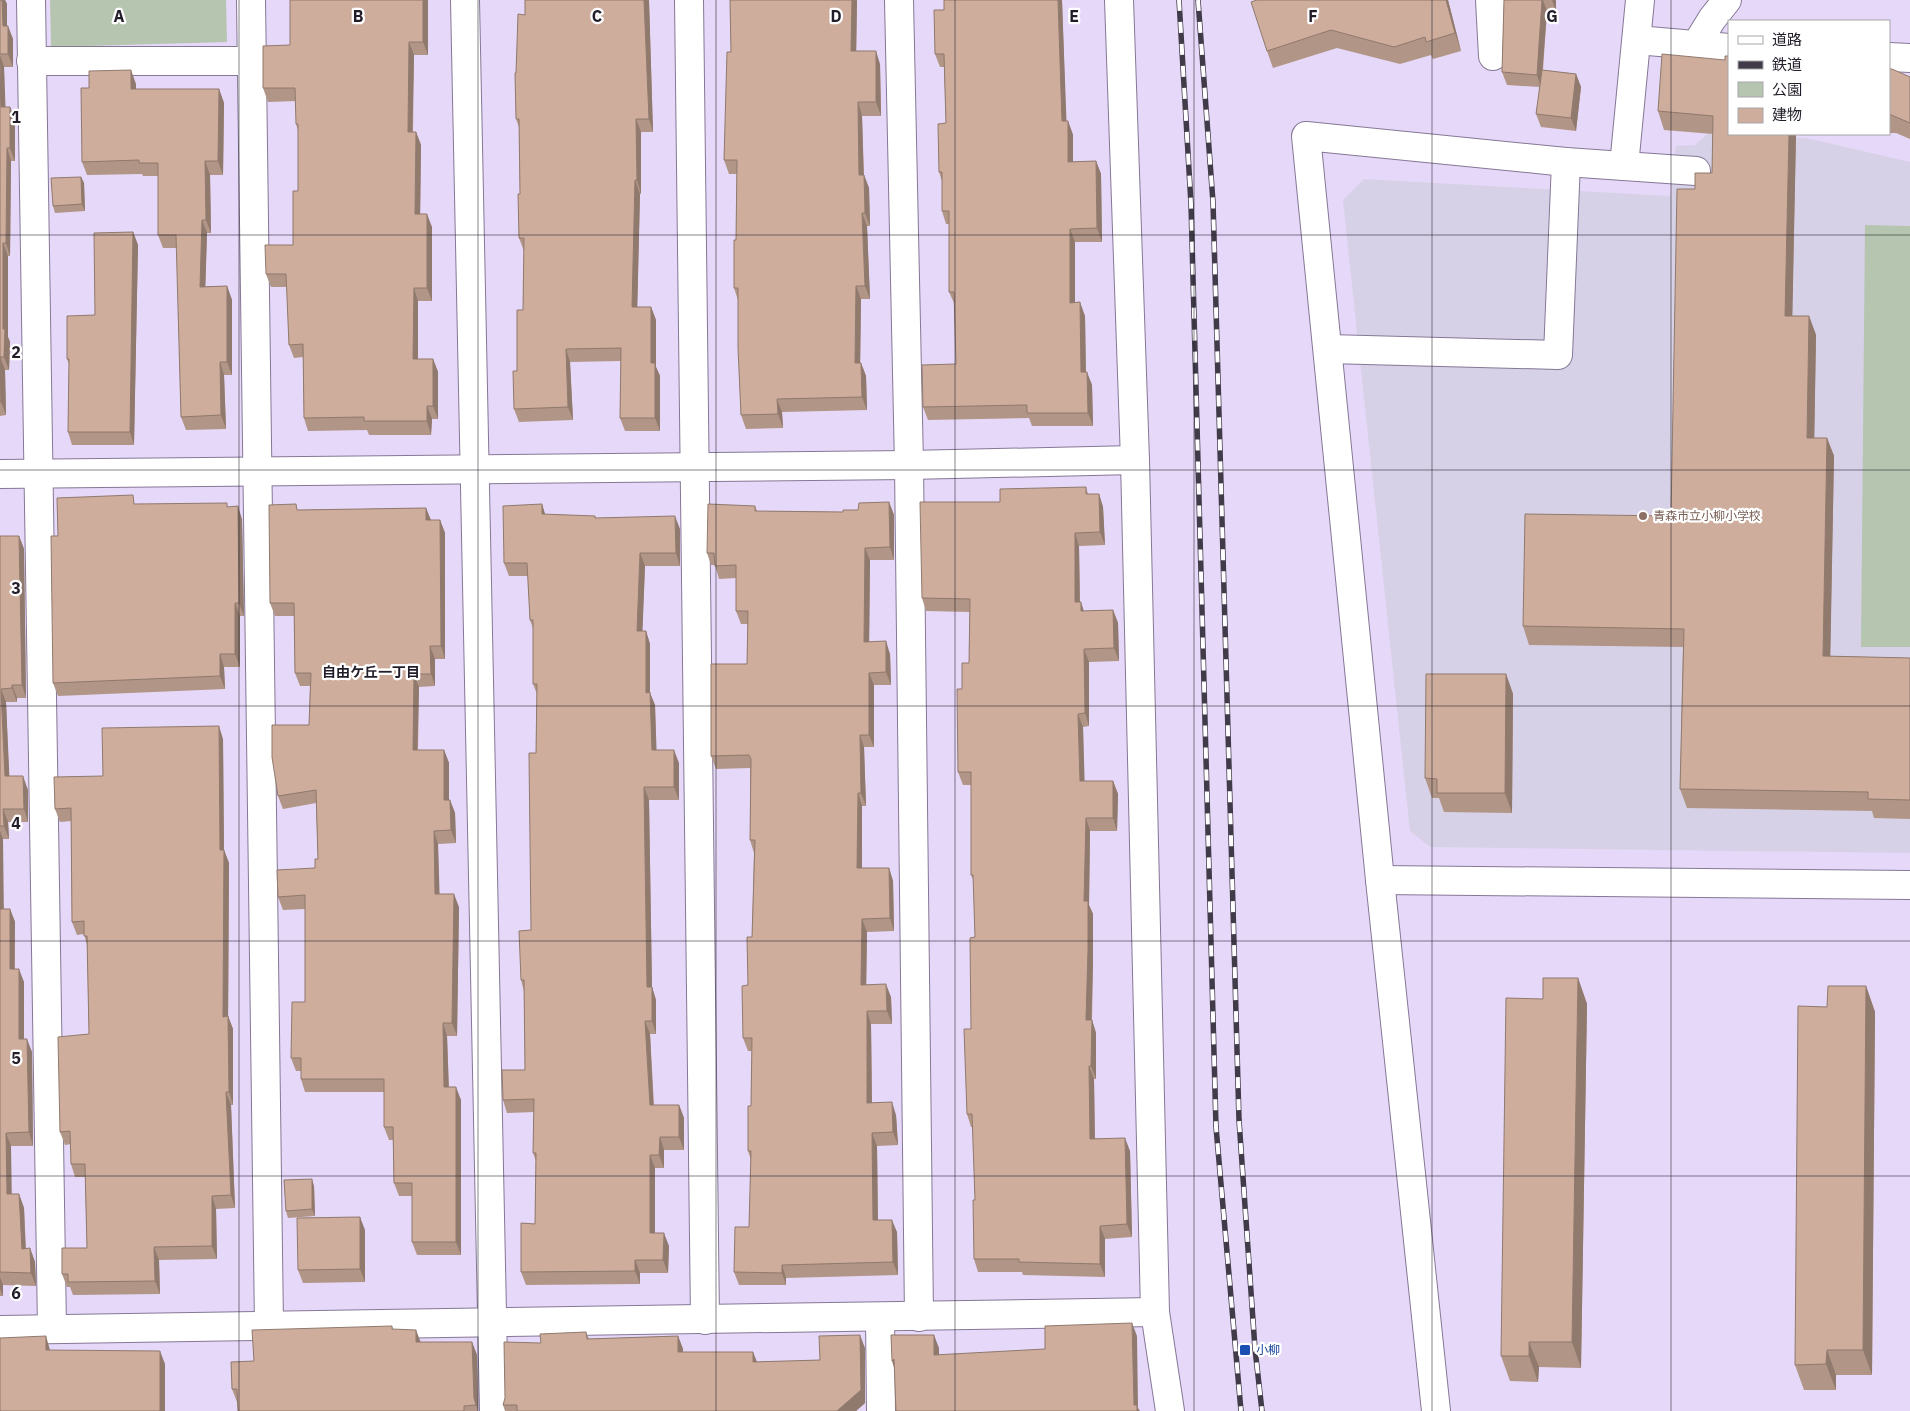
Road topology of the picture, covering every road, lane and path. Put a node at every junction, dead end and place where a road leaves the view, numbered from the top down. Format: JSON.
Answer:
{"nodes":[{"id":1,"x":31,"y":0,"type":"edge"},
{"id":2,"x":251,"y":0,"type":"edge"},
{"id":3,"x":465,"y":0,"type":"edge"},
{"id":4,"x":689,"y":0,"type":"edge"},
{"id":5,"x":900,"y":0,"type":"edge"},
{"id":6,"x":1119,"y":0,"type":"edge"},
{"id":7,"x":1490,"y":0,"type":"edge"},
{"id":8,"x":1640,"y":0,"type":"edge"},
{"id":9,"x":1727,"y":0,"type":"edge"},
{"id":10,"x":1637,"y":40,"type":"junction"},
{"id":11,"x":1696,"y":45,"type":"junction"},
{"id":12,"x":1728,"y":48,"type":"edge"},
{"id":13,"x":1493,"y":56,"type":"dead end"},
{"id":14,"x":1890,"y":57,"type":"edge"},
{"id":15,"x":1910,"y":58,"type":"edge"},
{"id":16,"x":32,"y":61,"type":"junction"},
{"id":17,"x":252,"y":61,"type":"junction"},
{"id":18,"x":1566,"y":162,"type":"junction"},
{"id":19,"x":1624,"y":166,"type":"junction"},
{"id":20,"x":1696,"y":171,"type":"edge"},
{"id":21,"x":1328,"y":349,"type":"junction"},
{"id":22,"x":1135,"y":460,"type":"junction"},
{"id":23,"x":909,"y":465,"type":"junction"},
{"id":24,"x":694,"y":467,"type":"junction"},
{"id":25,"x":475,"y":470,"type":"junction"},
{"id":26,"x":257,"y":471,"type":"junction"},
{"id":27,"x":38,"y":473,"type":"junction"},
{"id":28,"x":0,"y":474,"type":"edge"},
{"id":29,"x":1380,"y":880,"type":"junction"},
{"id":30,"x":1910,"y":885,"type":"edge"},
{"id":31,"x":1155,"y":1312,"type":"junction"},
{"id":32,"x":918,"y":1316,"type":"junction"},
{"id":33,"x":880,"y":1317,"type":"junction"},
{"id":34,"x":705,"y":1320,"type":"junction"},
{"id":35,"x":494,"y":1323,"type":"junction"},
{"id":36,"x":269,"y":1326,"type":"junction"},
{"id":37,"x":52,"y":1329,"type":"junction"},
{"id":38,"x":0,"y":1330,"type":"edge"},
{"id":39,"x":494,"y":1411,"type":"edge"},
{"id":40,"x":881,"y":1411,"type":"edge"},
{"id":41,"x":1170,"y":1411,"type":"edge"},
{"id":42,"x":1436,"y":1411,"type":"edge"}],
"edges":[{"from":1,"to":16,"type":"street"},
{"from":2,"to":17,"type":"street"},
{"from":3,"to":25,"type":"street"},
{"from":4,"to":24,"type":"street"},
{"from":5,"to":23,"type":"street"},
{"from":6,"to":22,"type":"street"},
{"from":7,"to":13,"type":"street"},
{"from":8,"to":10,"type":"street"},
{"from":9,"to":11,"type":"street"},
{"from":10,"to":11,"type":"street"},
{"from":10,"to":19,"type":"street"},
{"from":11,"to":12,"type":"street"},
{"from":14,"to":15,"type":"street"},
{"from":16,"to":17,"type":"street"},
{"from":16,"to":27,"type":"street"},
{"from":17,"to":26,"type":"street"},
{"from":18,"to":19,"type":"street"},
{"from":18,"to":21,"type":"street"},
{"from":18,"to":21,"type":"street"},
{"from":19,"to":20,"type":"street"},
{"from":21,"to":29,"type":"street"},
{"from":22,"to":23,"type":"street"},
{"from":22,"to":31,"type":"street"},
{"from":23,"to":24,"type":"street"},
{"from":23,"to":32,"type":"street"},
{"from":24,"to":25,"type":"street"},
{"from":24,"to":34,"type":"street"},
{"from":25,"to":26,"type":"street"},
{"from":25,"to":35,"type":"street"},
{"from":26,"to":27,"type":"street"},
{"from":26,"to":36,"type":"street"},
{"from":27,"to":28,"type":"street"},
{"from":27,"to":37,"type":"street"},
{"from":29,"to":30,"type":"street"},
{"from":29,"to":42,"type":"street"},
{"from":31,"to":32,"type":"street"},
{"from":31,"to":41,"type":"street"},
{"from":32,"to":33,"type":"street"},
{"from":33,"to":34,"type":"street"},
{"from":33,"to":40,"type":"street"},
{"from":34,"to":35,"type":"street"},
{"from":35,"to":36,"type":"street"},
{"from":35,"to":39,"type":"street"},
{"from":36,"to":37,"type":"street"},
{"from":37,"to":38,"type":"street"}]}
